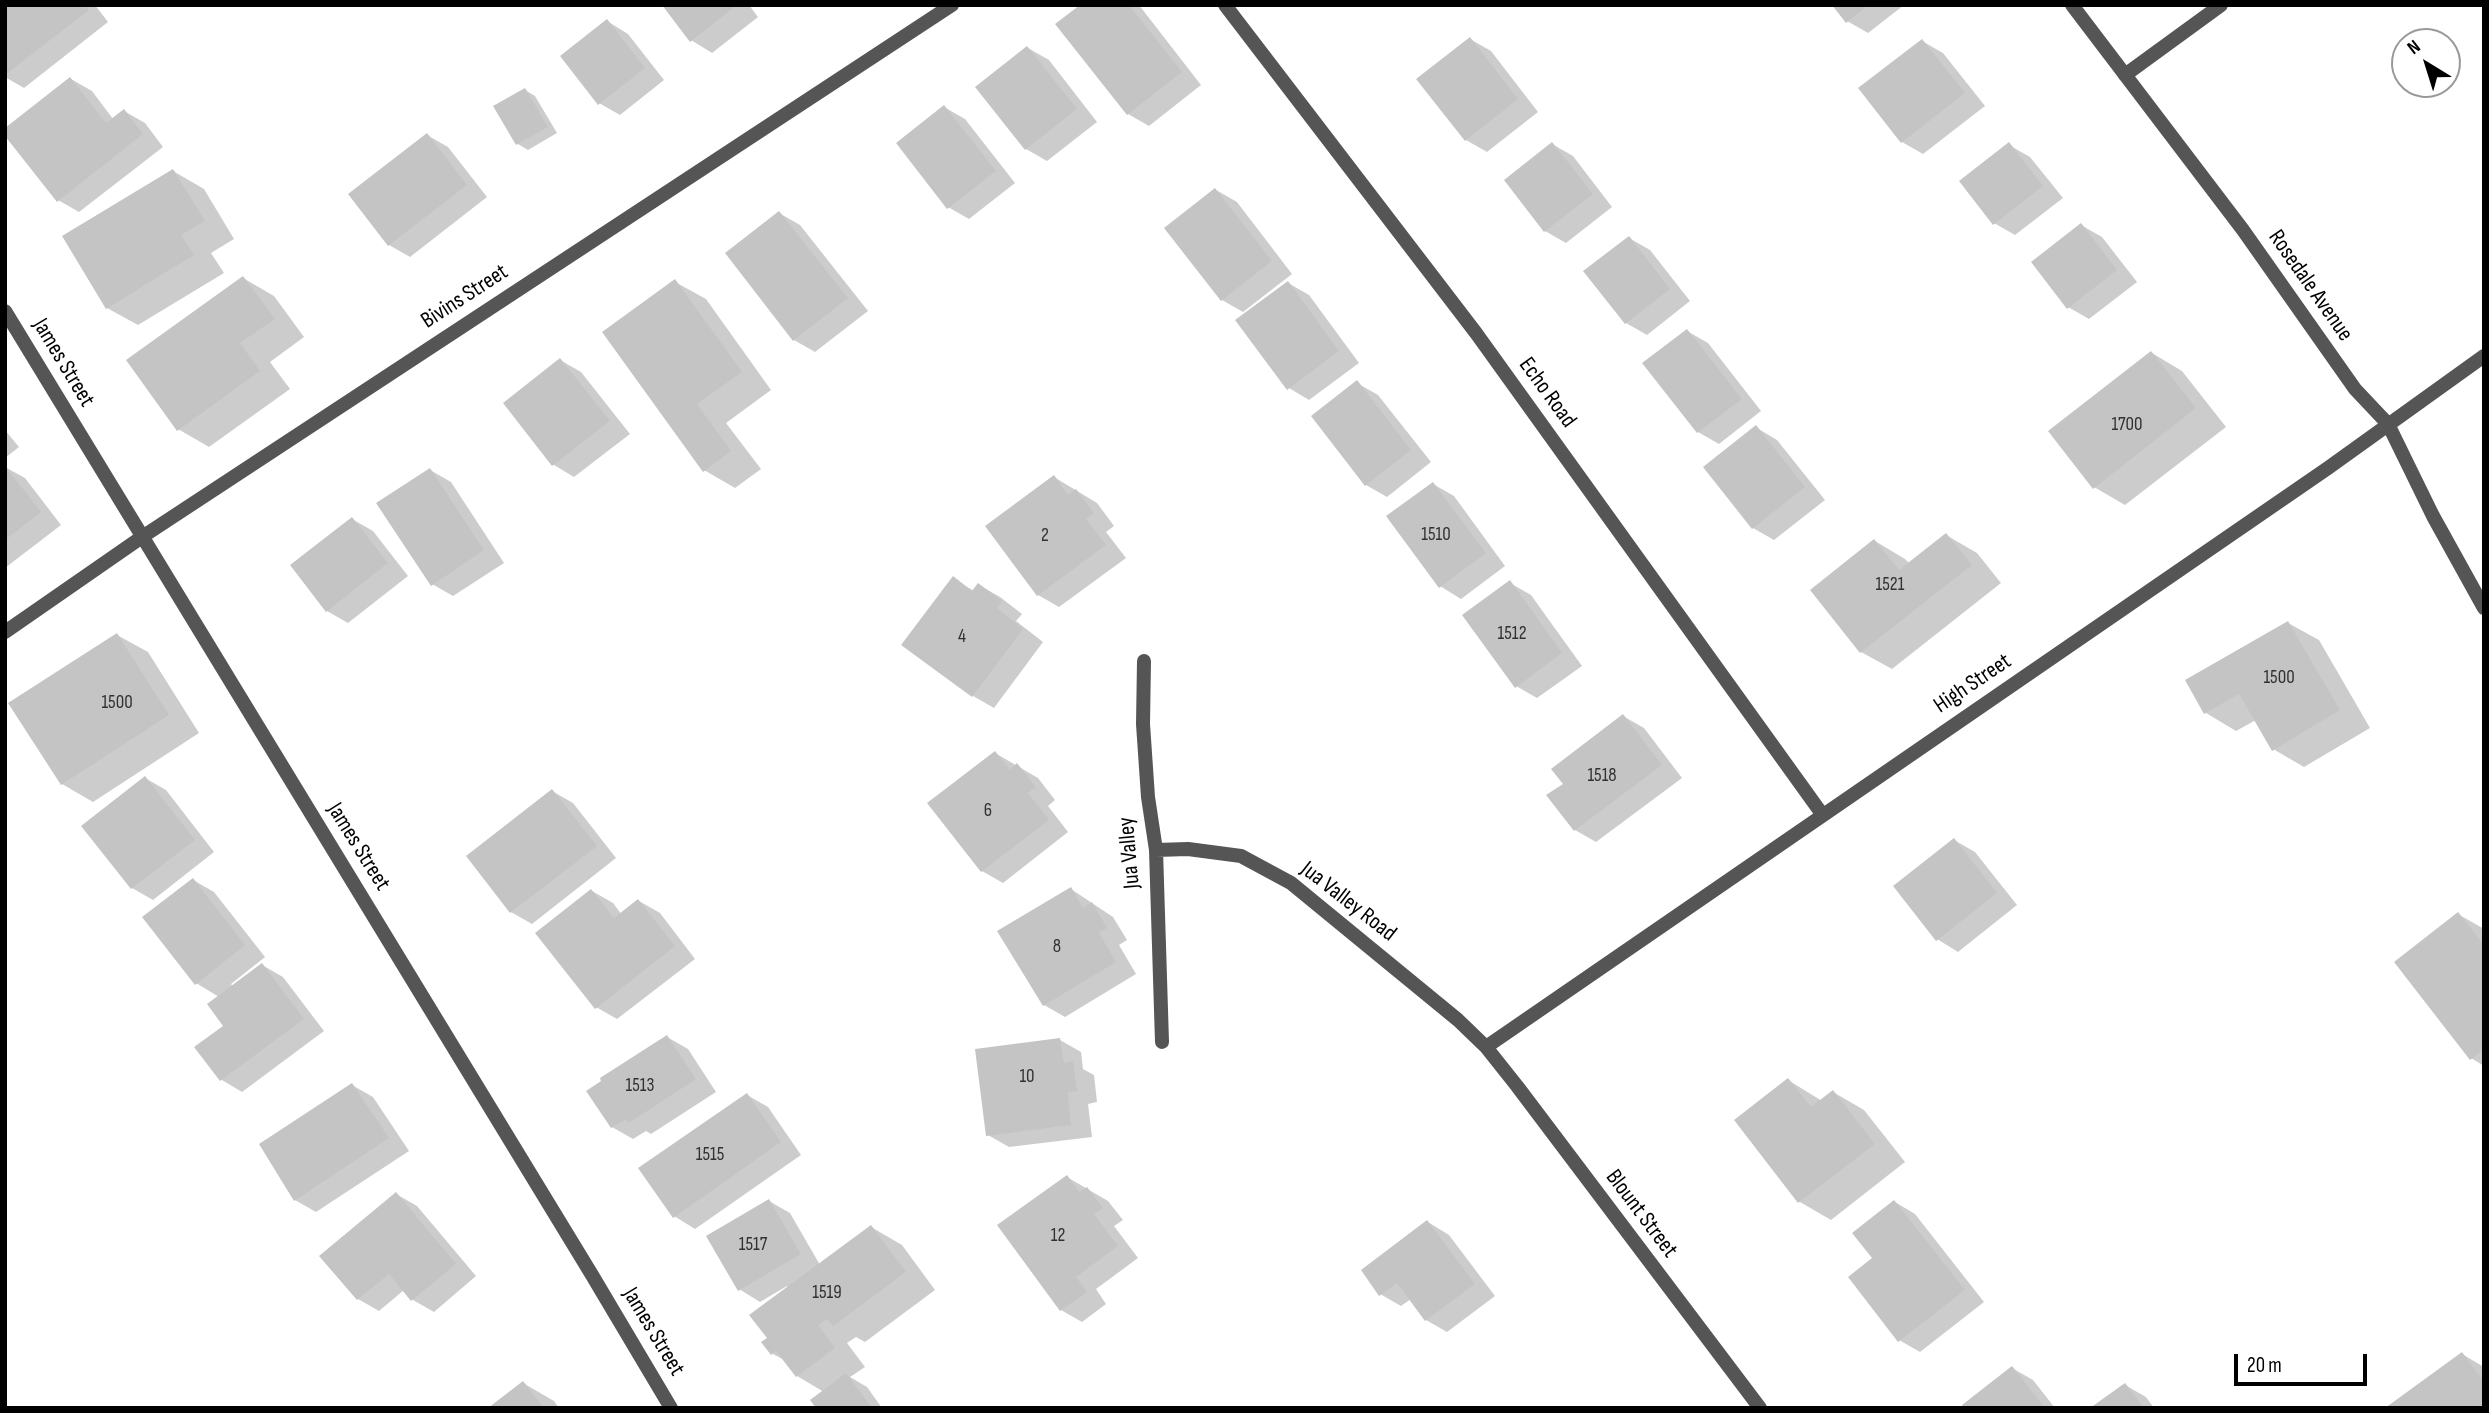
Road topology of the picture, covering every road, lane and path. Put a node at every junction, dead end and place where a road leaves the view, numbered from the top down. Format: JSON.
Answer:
{"nodes":[{"id":1,"x":952,"y":5,"type":"edge"},
{"id":2,"x":1225,"y":5,"type":"edge"},
{"id":3,"x":2072,"y":5,"type":"edge"},
{"id":4,"x":2221,"y":5,"type":"edge"},
{"id":5,"x":2125,"y":75,"type":"junction"},
{"id":6,"x":5,"y":311,"type":"edge"},
{"id":7,"x":2484,"y":356,"type":"edge"},
{"id":8,"x":2388,"y":424,"type":"junction"},
{"id":9,"x":142,"y":537,"type":"junction"},
{"id":10,"x":2484,"y":608,"type":"edge"},
{"id":11,"x":5,"y":632,"type":"edge"},
{"id":12,"x":1144,"y":661,"type":"dead end"},
{"id":13,"x":1822,"y":814,"type":"junction"},
{"id":14,"x":1156,"y":850,"type":"junction"},
{"id":15,"x":1162,"y":1042,"type":"dead end"},
{"id":16,"x":1486,"y":1047,"type":"junction"},
{"id":17,"x":671,"y":1408,"type":"edge"},
{"id":18,"x":1760,"y":1408,"type":"edge"}],
"edges":[{"from":1,"to":9,"type":"street","name":"Bivins Street"},
{"from":2,"to":13,"type":"street","name":"Echo Road"},
{"from":3,"to":5,"type":"street","name":"Rosedale Avenue"},
{"from":4,"to":5,"type":"street"},
{"from":5,"to":8,"type":"street","name":"Rosedale Avenue"},
{"from":6,"to":9,"type":"street","name":"James Street"},
{"from":7,"to":8,"type":"street","name":"High Street"},
{"from":8,"to":10,"type":"street","name":"Rosedale Avenue"},
{"from":8,"to":13,"type":"street","name":"High Street"},
{"from":9,"to":11,"type":"street","name":"Bivins Street"},
{"from":9,"to":17,"type":"street","name":"James Street"},
{"from":12,"to":14,"type":"street","name":"Jua Valley"},
{"from":13,"to":16,"type":"street","name":"High Street"},
{"from":14,"to":15,"type":"street","name":"Jua Valley"},
{"from":14,"to":16,"type":"street","name":"Jua Valley Road"},
{"from":16,"to":18,"type":"street","name":"Blount Street"}]}
